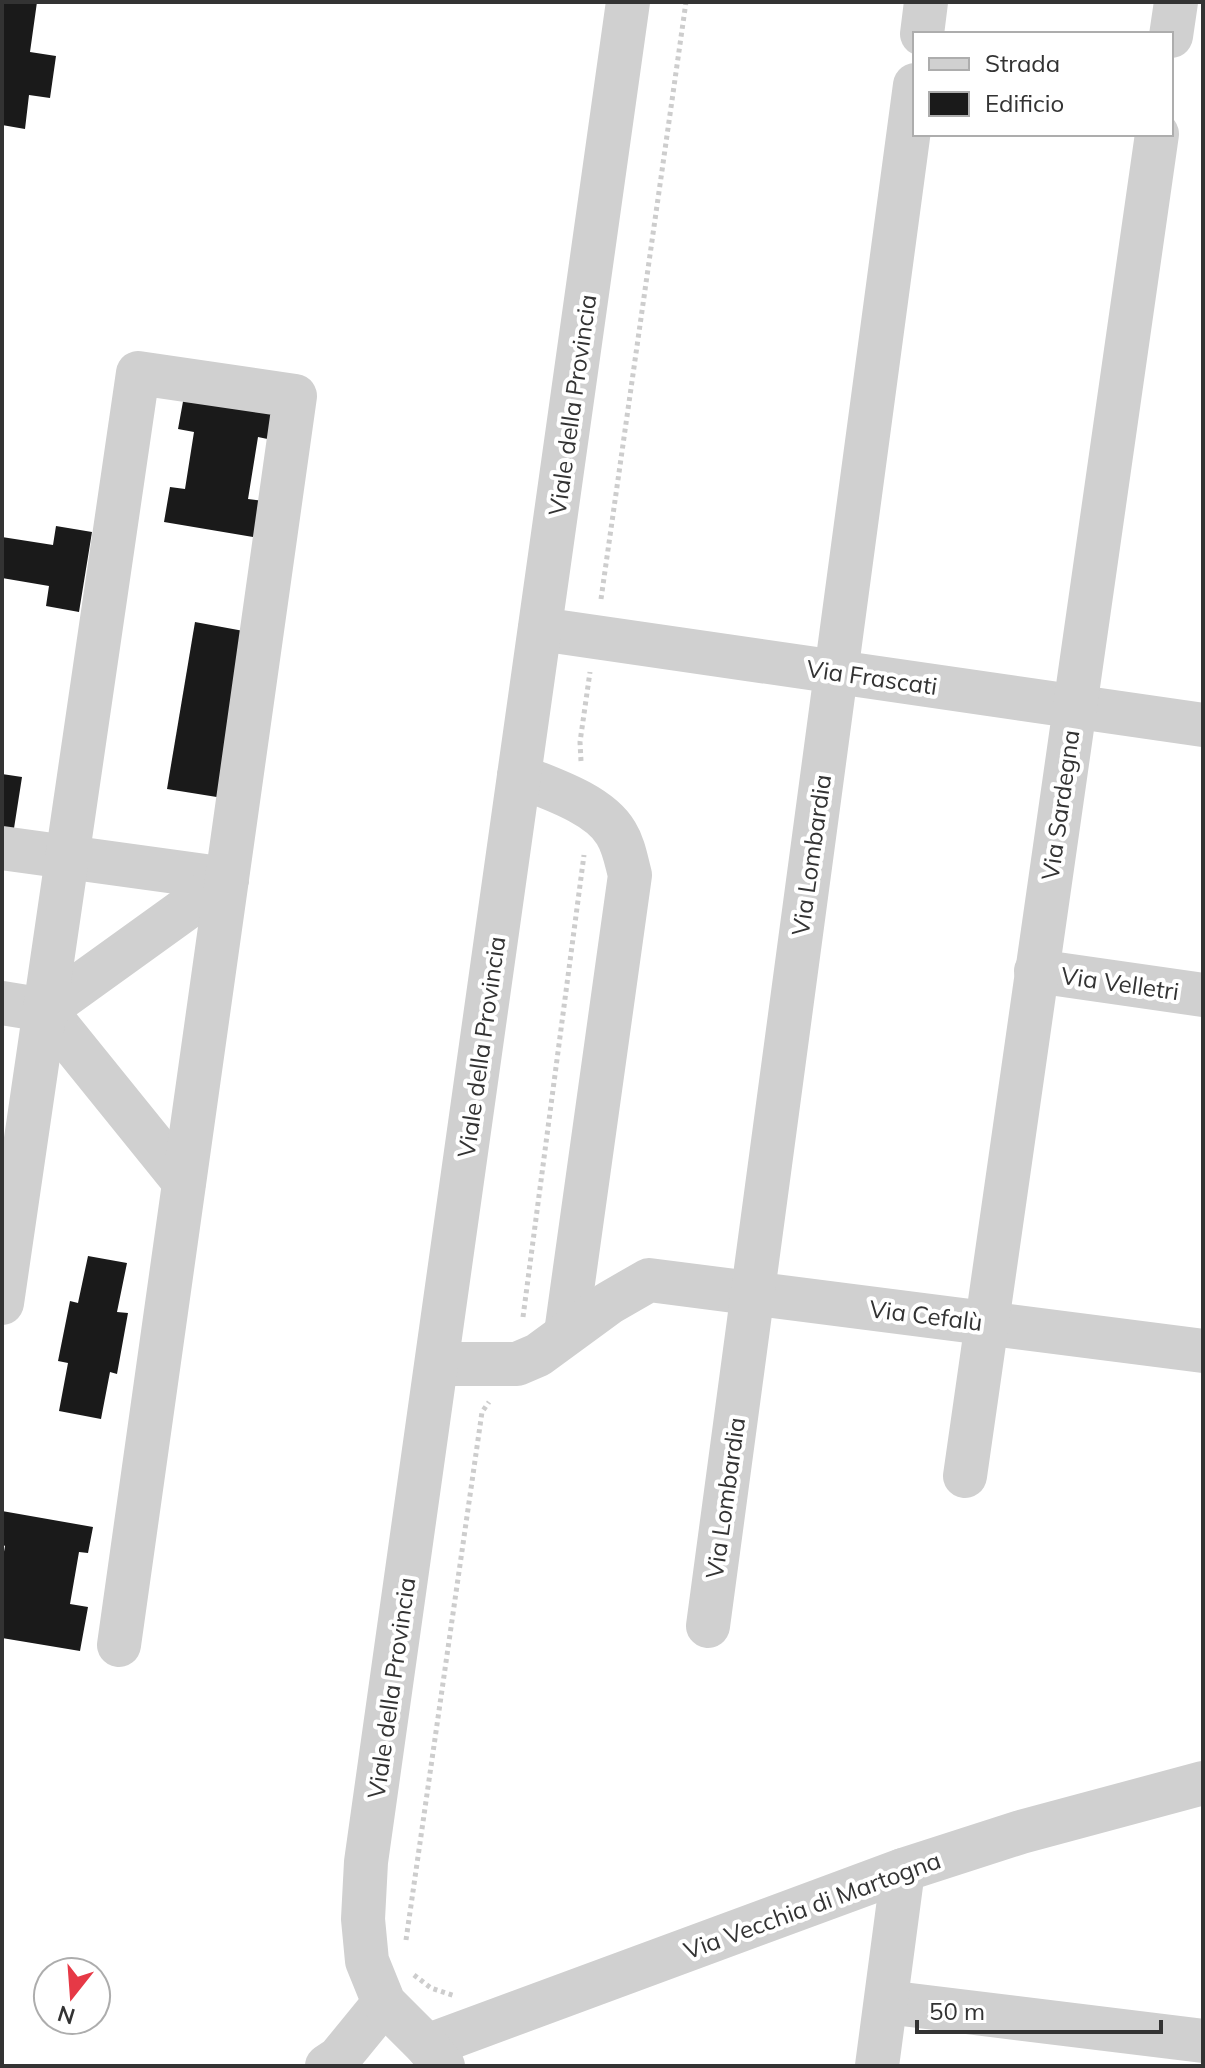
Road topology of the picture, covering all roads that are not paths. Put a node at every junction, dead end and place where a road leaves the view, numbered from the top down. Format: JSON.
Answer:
{"nodes":[{"id":1,"x":628,"y":2,"type":"edge"},
{"id":2,"x":926,"y":2,"type":"edge"},
{"id":3,"x":1176,"y":2,"type":"edge"},
{"id":4,"x":922,"y":32,"type":"edge"},
{"id":5,"x":1172,"y":32,"type":"edge"},
{"id":6,"x":913,"y":100,"type":"edge"},
{"id":7,"x":1157,"y":136,"type":"edge"},
{"id":8,"x":540,"y":629,"type":"junction"},
{"id":9,"x":836,"y":672,"type":"junction"},
{"id":10,"x":1074,"y":706,"type":"junction"},
{"id":11,"x":1203,"y":725,"type":"edge"},
{"id":12,"x":519,"y":776,"type":"junction"},
{"id":13,"x":2,"y":848,"type":"edge"},
{"id":14,"x":67,"y":857,"type":"junction"},
{"id":15,"x":227,"y":879,"type":"junction"},
{"id":16,"x":1036,"y":971,"type":"junction"},
{"id":17,"x":1203,"y":995,"type":"edge"},
{"id":18,"x":2,"y":1003,"type":"edge"},
{"id":19,"x":45,"y":1010,"type":"junction"},
{"id":20,"x":184,"y":1182,"type":"junction"},
{"id":21,"x":753,"y":1293,"type":"junction"},
{"id":22,"x":2,"y":1303,"type":"edge"},
{"id":23,"x":986,"y":1323,"type":"junction"},
{"id":24,"x":566,"y":1333,"type":"junction"},
{"id":25,"x":1203,"y":1351,"type":"edge"},
{"id":26,"x":437,"y":1364,"type":"junction"},
{"id":27,"x":965,"y":1476,"type":"dead end"},
{"id":28,"x":708,"y":1626,"type":"dead end"},
{"id":29,"x":119,"y":1645,"type":"dead end"},
{"id":30,"x":1203,"y":1783,"type":"edge"},
{"id":31,"x":903,"y":1870,"type":"junction"},
{"id":32,"x":886,"y":2002,"type":"junction"},
{"id":33,"x":384,"y":2003,"type":"junction"},
{"id":34,"x":1203,"y":2041,"type":"edge"},
{"id":35,"x":435,"y":2056,"type":"edge"},
{"id":36,"x":327,"y":2066,"type":"edge"},
{"id":37,"x":877,"y":2066,"type":"edge"}],
"edges":[{"from":1,"to":8,"type":"street","name":"Viale della Provincia"},
{"from":2,"to":4,"type":"street"},
{"from":3,"to":5,"type":"street"},
{"from":6,"to":9,"type":"street","name":"Via Lombardia"},
{"from":7,"to":10,"type":"street","name":"Via Sardegna"},
{"from":8,"to":9,"type":"street","name":"Via Frascati"},
{"from":8,"to":12,"type":"street","name":"Viale della Provincia"},
{"from":9,"to":10,"type":"street","name":"Via Frascati"},
{"from":9,"to":21,"type":"street","name":"Via Lombardia"},
{"from":10,"to":11,"type":"street","name":"Via Frascati"},
{"from":10,"to":16,"type":"street","name":"Via Sardegna"},
{"from":12,"to":24,"type":"street"},
{"from":12,"to":26,"type":"street","name":"Viale della Provincia"},
{"from":13,"to":14,"type":"street"},
{"from":14,"to":15,"type":"street"},
{"from":14,"to":15,"type":"street"},
{"from":14,"to":19,"type":"street"},
{"from":15,"to":19,"type":"street"},
{"from":15,"to":20,"type":"street"},
{"from":16,"to":17,"type":"street","name":"Via Velletri"},
{"from":16,"to":23,"type":"street","name":"Via Sardegna"},
{"from":18,"to":19,"type":"street"},
{"from":19,"to":20,"type":"street"},
{"from":19,"to":22,"type":"street"},
{"from":20,"to":29,"type":"street"},
{"from":21,"to":23,"type":"street","name":"Via Cefalù"},
{"from":21,"to":24,"type":"street","name":"Via Cefalù"},
{"from":21,"to":28,"type":"street","name":"Via Lombardia"},
{"from":23,"to":25,"type":"street","name":"Via Cefalù"},
{"from":23,"to":27,"type":"street","name":"Via Sardegna"},
{"from":24,"to":26,"type":"street"},
{"from":26,"to":33,"type":"street","name":"Viale della Provincia"},
{"from":30,"to":31,"type":"street","name":"Via Vecchia di Martogna"},
{"from":31,"to":32,"type":"street"},
{"from":31,"to":35,"type":"street","name":"Via Vecchia di Martogna"},
{"from":32,"to":34,"type":"street"},
{"from":32,"to":37,"type":"street"},
{"from":33,"to":35,"type":"street","name":"Viale della Provincia"},
{"from":33,"to":36,"type":"street"}]}
